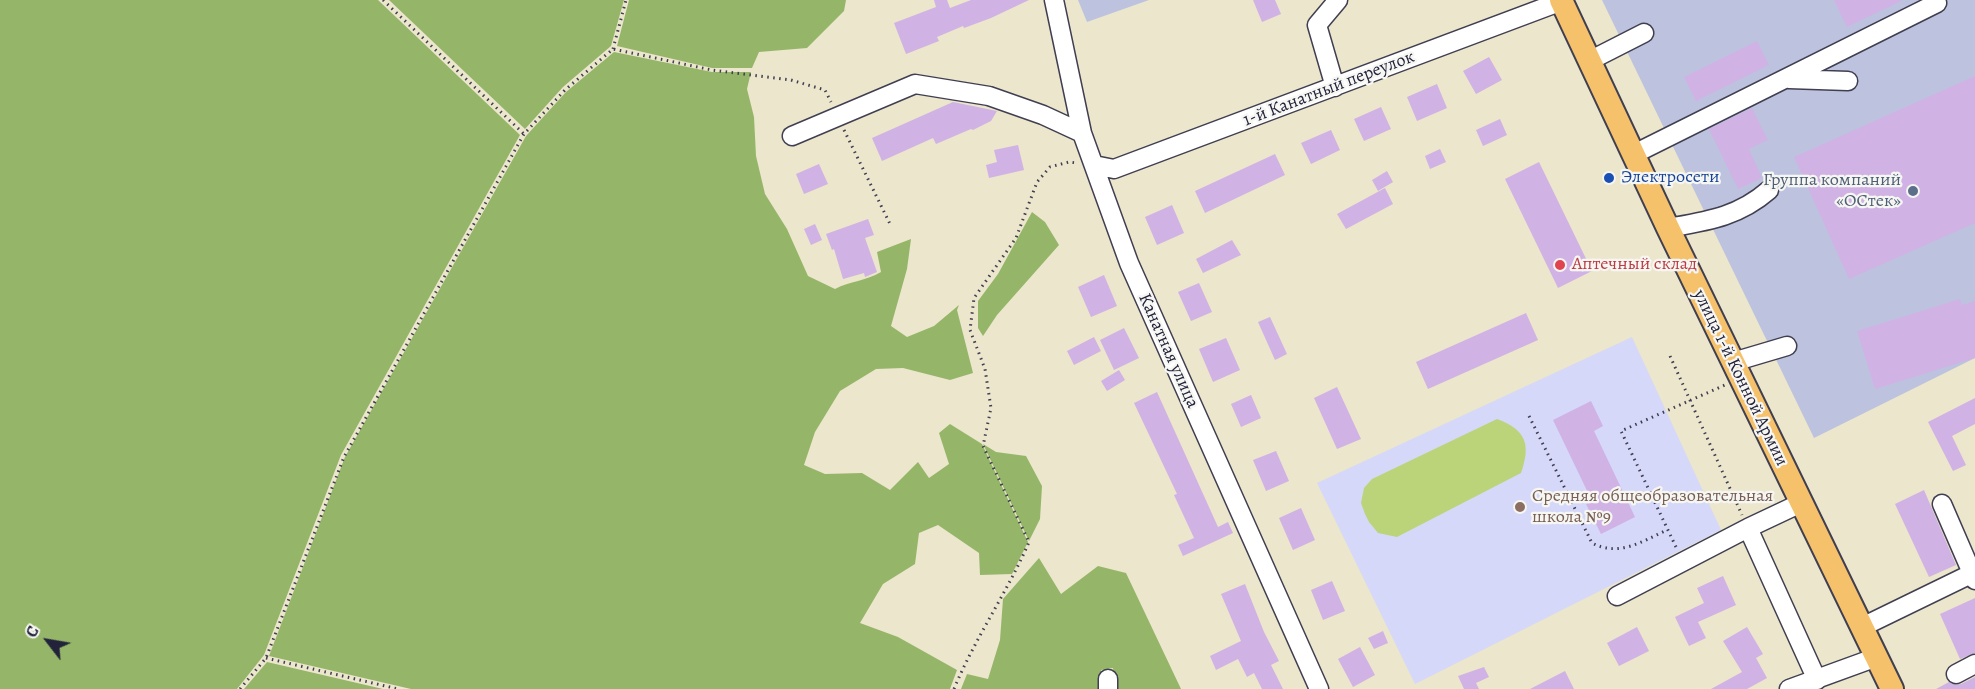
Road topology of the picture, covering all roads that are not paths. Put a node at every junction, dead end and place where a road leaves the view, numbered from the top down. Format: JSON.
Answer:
{"nodes":[{"id":1,"x":1054,"y":0,"type":"edge"},
{"id":2,"x":1338,"y":0,"type":"edge"},
{"id":3,"x":1561,"y":0,"type":"edge"},
{"id":4,"x":1938,"y":3,"type":"dead end"},
{"id":5,"x":1644,"y":33,"type":"dead end"},
{"id":6,"x":1591,"y":60,"type":"junction"},
{"id":7,"x":1787,"y":78,"type":"junction"},
{"id":8,"x":1848,"y":81,"type":"dead end"},
{"id":9,"x":1335,"y":87,"type":"junction"},
{"id":10,"x":1082,"y":133,"type":"junction"},
{"id":11,"x":792,"y":136,"type":"dead end"},
{"id":12,"x":1634,"y":154,"type":"junction"},
{"id":13,"x":1094,"y":165,"type":"junction"},
{"id":14,"x":1769,"y":190,"type":"dead end"},
{"id":15,"x":1668,"y":228,"type":"junction"},
{"id":16,"x":1787,"y":346,"type":"dead end"},
{"id":17,"x":1736,"y":370,"type":"junction"},
{"id":18,"x":1801,"y":503,"type":"junction"},
{"id":19,"x":1942,"y":504,"type":"dead end"},
{"id":20,"x":1748,"y":528,"type":"junction"},
{"id":21,"x":1974,"y":575,"type":"edge"},
{"id":22,"x":1617,"y":596,"type":"dead end"},
{"id":23,"x":1862,"y":627,"type":"junction"},
{"id":24,"x":1877,"y":657,"type":"junction"},
{"id":25,"x":1975,"y":664,"type":"edge"},
{"id":26,"x":1956,"y":674,"type":"dead end"},
{"id":27,"x":1817,"y":680,"type":"junction"},
{"id":28,"x":1319,"y":689,"type":"edge"},
{"id":29,"x":1789,"y":689,"type":"edge"},
{"id":30,"x":1892,"y":689,"type":"edge"}],
"edges":[{"from":1,"to":10,"type":"street","name":"Канатная улица"},
{"from":2,"to":9,"type":"street"},
{"from":3,"to":6,"type":"main road","name":"улица 1-й Конной Армии"},
{"from":3,"to":9,"type":"street","name":"1-й Канатный переулок"},
{"from":4,"to":7,"type":"street"},
{"from":5,"to":6,"type":"street"},
{"from":6,"to":12,"type":"main road","name":"улица 1-й Конной Армии"},
{"from":7,"to":8,"type":"street"},
{"from":7,"to":12,"type":"street"},
{"from":9,"to":13,"type":"street","name":"1-й Канатный переулок"},
{"from":10,"to":11,"type":"street"},
{"from":10,"to":13,"type":"street","name":"Канатная улица"},
{"from":12,"to":15,"type":"main road","name":"улица 1-й Конной Армии"},
{"from":13,"to":28,"type":"street","name":"Канатная улица"},
{"from":14,"to":15,"type":"street"},
{"from":15,"to":17,"type":"main road","name":"улица 1-й Конной Армии"},
{"from":16,"to":17,"type":"street"},
{"from":17,"to":18,"type":"main road","name":"улица 1-й Конной Армии"},
{"from":18,"to":20,"type":"street"},
{"from":18,"to":23,"type":"main road","name":"улица 1-й Конной Армии"},
{"from":19,"to":21,"type":"street"},
{"from":20,"to":22,"type":"street"},
{"from":20,"to":27,"type":"street"},
{"from":21,"to":23,"type":"street"},
{"from":23,"to":24,"type":"main road","name":"улица 1-й Конной Армии"},
{"from":24,"to":27,"type":"street"},
{"from":24,"to":30,"type":"main road","name":"улица 1-й Конной Армии"},
{"from":25,"to":26,"type":"street"},
{"from":27,"to":29,"type":"street"}]}
